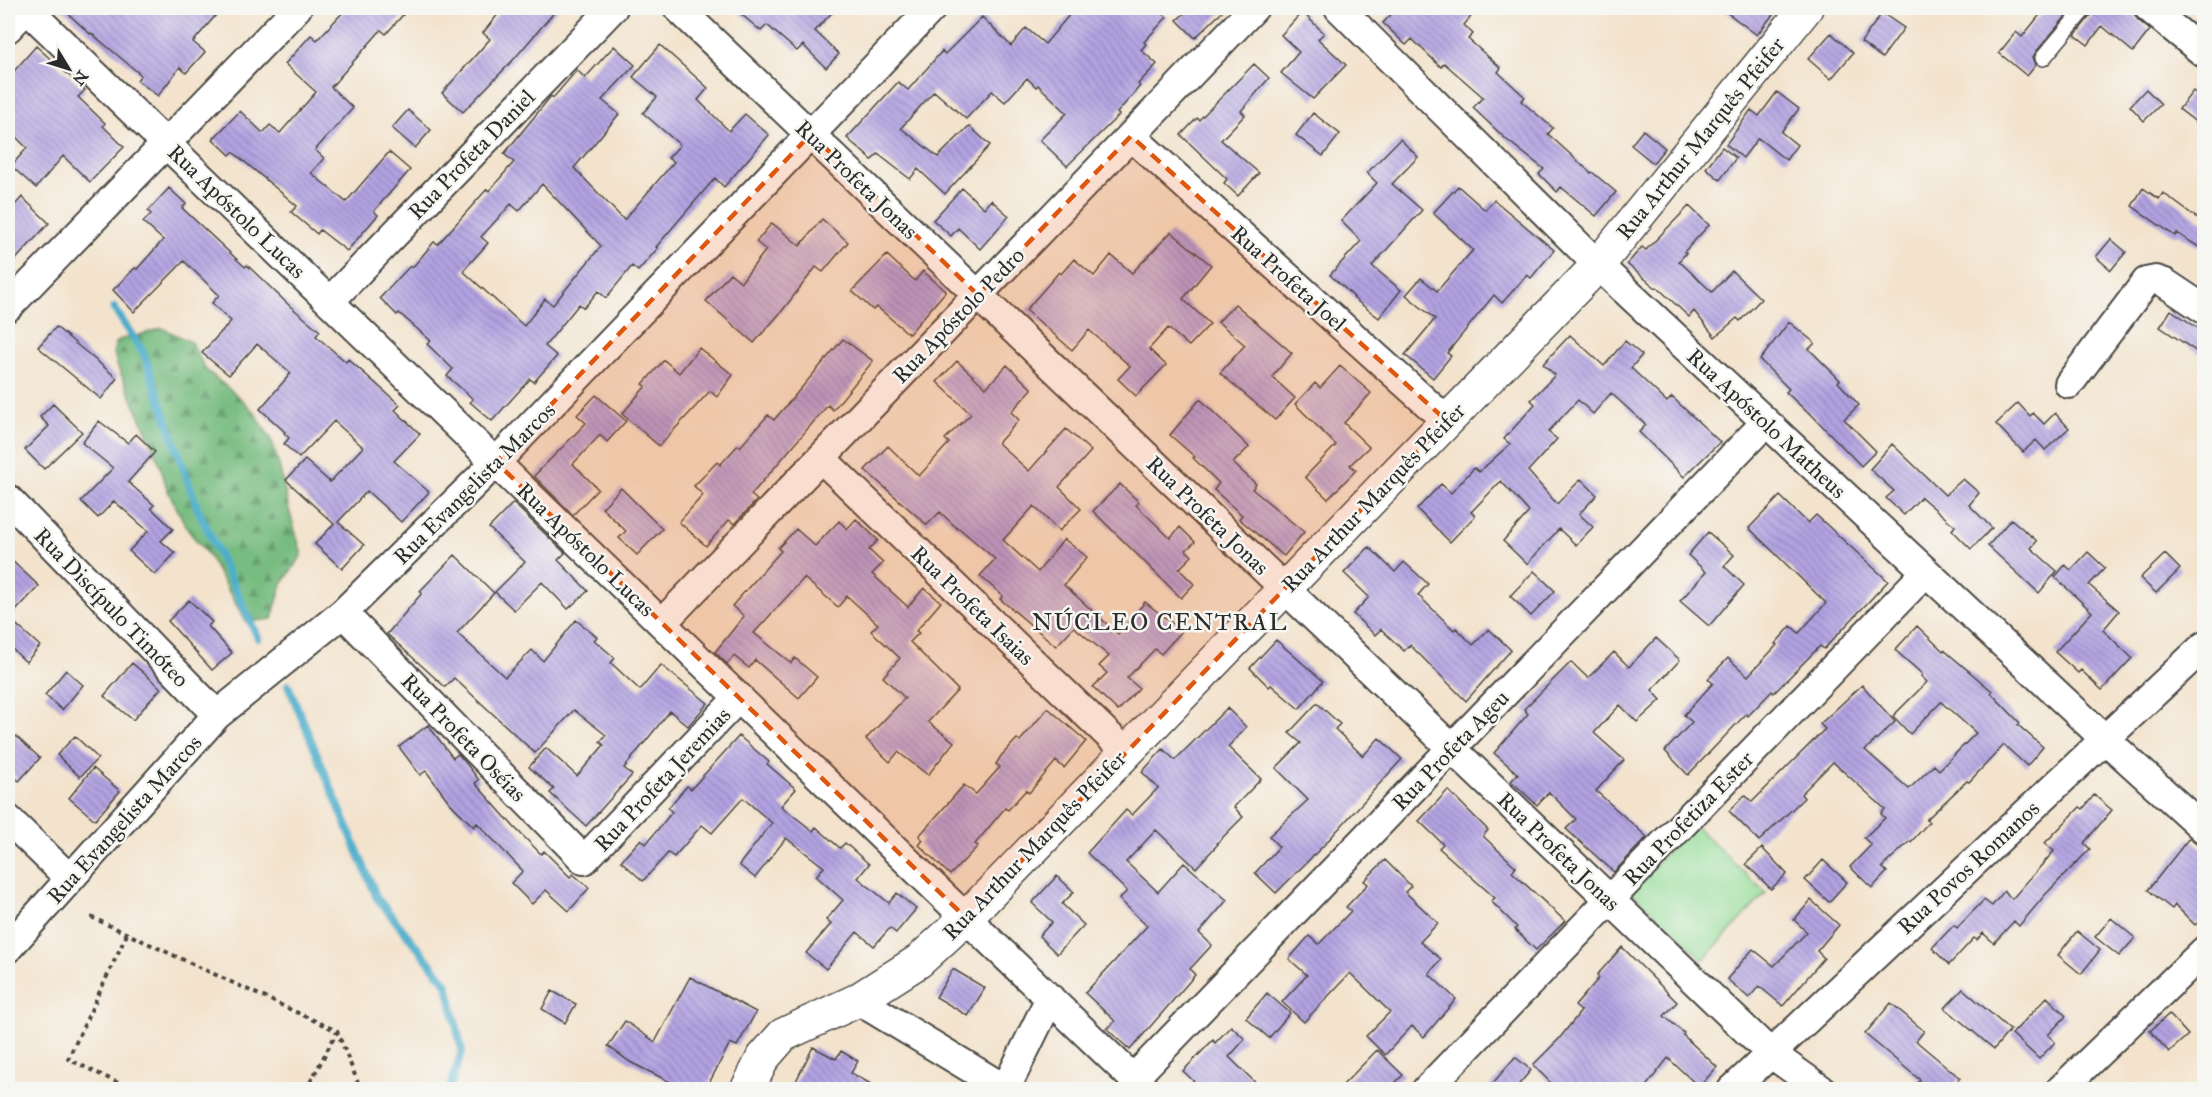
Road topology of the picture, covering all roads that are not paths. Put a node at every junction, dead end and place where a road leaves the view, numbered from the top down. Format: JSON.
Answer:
{"nodes":[{"id":1,"x":27,"y":8,"type":"edge"},
{"id":2,"x":297,"y":8,"type":"edge"},
{"id":3,"x":613,"y":8,"type":"edge"},
{"id":4,"x":678,"y":8,"type":"edge"},
{"id":5,"x":932,"y":8,"type":"edge"},
{"id":6,"x":1254,"y":8,"type":"edge"},
{"id":7,"x":1339,"y":8,"type":"edge"},
{"id":8,"x":1806,"y":8,"type":"edge"},
{"id":9,"x":2085,"y":8,"type":"edge"},
{"id":10,"x":2149,"y":8,"type":"edge"},
{"id":11,"x":8,"y":28,"type":"edge"},
{"id":12,"x":2205,"y":53,"type":"edge"},
{"id":13,"x":2043,"y":58,"type":"dead end"},
{"id":14,"x":811,"y":134,"type":"junction"},
{"id":15,"x":1131,"y":136,"type":"junction"},
{"id":16,"x":166,"y":143,"type":"junction"},
{"id":17,"x":1598,"y":265,"type":"junction"},
{"id":18,"x":978,"y":295,"type":"junction"},
{"id":19,"x":330,"y":302,"type":"junction"},
{"id":20,"x":8,"y":307,"type":"edge"},
{"id":21,"x":2205,"y":309,"type":"edge"},
{"id":22,"x":2069,"y":384,"type":"dead end"},
{"id":23,"x":1446,"y":421,"type":"junction"},
{"id":24,"x":1766,"y":422,"type":"junction"},
{"id":25,"x":821,"y":458,"type":"junction"},
{"id":26,"x":496,"y":462,"type":"junction"},
{"id":27,"x":8,"y":498,"type":"edge"},
{"id":28,"x":1926,"y":572,"type":"junction"},
{"id":29,"x":1285,"y":588,"type":"junction"},
{"id":30,"x":343,"y":613,"type":"junction"},
{"id":31,"x":662,"y":623,"type":"junction"},
{"id":32,"x":2205,"y":646,"type":"edge"},
{"id":33,"x":739,"y":698,"type":"junction"},
{"id":34,"x":217,"y":715,"type":"junction"},
{"id":35,"x":2105,"y":739,"type":"junction"},
{"id":36,"x":1452,"y":748,"type":"junction"},
{"id":37,"x":1126,"y":752,"type":"junction"},
{"id":38,"x":8,"y":819,"type":"edge"},
{"id":39,"x":2205,"y":829,"type":"edge"},
{"id":40,"x":584,"y":860,"type":"joint"},
{"id":41,"x":70,"y":879,"type":"junction"},
{"id":42,"x":1610,"y":899,"type":"junction"},
{"id":43,"x":966,"y":918,"type":"junction"},
{"id":44,"x":8,"y":948,"type":"edge"},
{"id":45,"x":2205,"y":951,"type":"edge"},
{"id":46,"x":1050,"y":998,"type":"junction"},
{"id":47,"x":858,"y":1000,"type":"junction"},
{"id":48,"x":1770,"y":1053,"type":"junction"},
{"id":49,"x":1139,"y":1084,"type":"edge"},
{"id":50,"x":747,"y":1089,"type":"edge"},
{"id":51,"x":1005,"y":1089,"type":"edge"},
{"id":52,"x":1426,"y":1089,"type":"edge"},
{"id":53,"x":1732,"y":1089,"type":"edge"},
{"id":54,"x":1822,"y":1089,"type":"edge"},
{"id":55,"x":2060,"y":1089,"type":"edge"}],
"edges":[{"from":1,"to":11,"type":"street"},
{"from":1,"to":16,"type":"street","name":"Rua Apóstolo Lucas"},
{"from":2,"to":16,"type":"street"},
{"from":3,"to":19,"type":"street","name":"Rua Profeta Daniel"},
{"from":4,"to":14,"type":"street","name":"Rua Profeta Jonas"},
{"from":5,"to":14,"type":"street","name":"Rua Evangelista Marcos"},
{"from":6,"to":15,"type":"street","name":"Rua Apóstolo Pedro"},
{"from":7,"to":17,"type":"street","name":"Rua Apóstolo Matheus"},
{"from":8,"to":17,"type":"street","name":"Rua Arthur Marquês Pfeifer"},
{"from":9,"to":13,"type":"lane"},
{"from":10,"to":12,"type":"street"},
{"from":14,"to":18,"type":"street","name":"Rua Profeta Jonas"},
{"from":14,"to":26,"type":"street","name":"Rua Evangelista Marcos"},
{"from":15,"to":18,"type":"street","name":"Rua Apóstolo Pedro"},
{"from":15,"to":23,"type":"street","name":"Rua Profeta Joel"},
{"from":16,"to":19,"type":"street","name":"Rua Apóstolo Lucas"},
{"from":16,"to":20,"type":"street"},
{"from":17,"to":23,"type":"street","name":"Rua Arthur Marquês Pfeifer"},
{"from":17,"to":24,"type":"street","name":"Rua Apóstolo Matheus"},
{"from":18,"to":25,"type":"street","name":"Rua Apóstolo Pedro"},
{"from":18,"to":29,"type":"street","name":"Rua Profeta Jonas"},
{"from":19,"to":26,"type":"street","name":"Rua Apóstolo Lucas"},
{"from":21,"to":22,"type":"street"},
{"from":23,"to":29,"type":"street","name":"Rua Arthur Marquês Pfeifer"},
{"from":24,"to":28,"type":"street","name":"Rua Apóstolo Matheus"},
{"from":24,"to":36,"type":"street","name":"Rua Profeta Ageu"},
{"from":25,"to":31,"type":"street","name":"Rua Apóstolo Pedro"},
{"from":25,"to":37,"type":"street","name":"Rua Profeta Isaias"},
{"from":26,"to":30,"type":"street","name":"Rua Evangelista Marcos"},
{"from":26,"to":31,"type":"street","name":"Rua Apóstolo Lucas"},
{"from":27,"to":34,"type":"street","name":"Rua Discípulo Timóteo"},
{"from":28,"to":35,"type":"street","name":"Rua Apóstolo Matheus"},
{"from":28,"to":42,"type":"street","name":"Rua Profetiza Ester"},
{"from":29,"to":36,"type":"street","name":"Rua Profeta Jonas"},
{"from":29,"to":37,"type":"street","name":"Rua Arthur Marquês Pfeifer"},
{"from":30,"to":34,"type":"street","name":"Rua Evangelista Marcos"},
{"from":30,"to":40,"type":"street","name":"Rua Profeta Oséias"},
{"from":31,"to":33,"type":"street","name":"Rua Apóstolo Lucas"},
{"from":32,"to":35,"type":"street","name":"Rua Povos Romanos"},
{"from":33,"to":40,"type":"street","name":"Rua Profeta Jeremias"},
{"from":33,"to":43,"type":"street","name":"Rua Apóstolo Lucas"},
{"from":34,"to":41,"type":"street","name":"Rua Evangelista Marcos"},
{"from":35,"to":39,"type":"street","name":"Rua Apóstolo Matheus"},
{"from":35,"to":48,"type":"street","name":"Rua Povos Romanos"},
{"from":36,"to":42,"type":"street","name":"Rua Profeta Jonas"},
{"from":36,"to":49,"type":"street","name":"Rua Profeta Ageu"},
{"from":37,"to":43,"type":"street","name":"Rua Arthur Marquês Pfeifer"},
{"from":38,"to":41,"type":"street"},
{"from":41,"to":44,"type":"street","name":"Rua Evangelista Marcos"},
{"from":42,"to":48,"type":"street","name":"Rua Profeta Jonas"},
{"from":42,"to":52,"type":"street","name":"Rua Profetiza Ester"},
{"from":43,"to":46,"type":"street","name":"Rua Apóstolo Lucas"},
{"from":43,"to":47,"type":"street","name":"Rua Arthur Marquês Pfeifer"},
{"from":45,"to":55,"type":"street"},
{"from":46,"to":49,"type":"street","name":"Rua Apóstolo Lucas"},
{"from":46,"to":51,"type":"street"},
{"from":47,"to":50,"type":"street","name":"Rua Arthur Marquês Pfeifer"},
{"from":47,"to":51,"type":"street"},
{"from":48,"to":53,"type":"street","name":"Rua Povos Romanos"},
{"from":48,"to":54,"type":"street","name":"Rua Profeta Jonas"}]}
